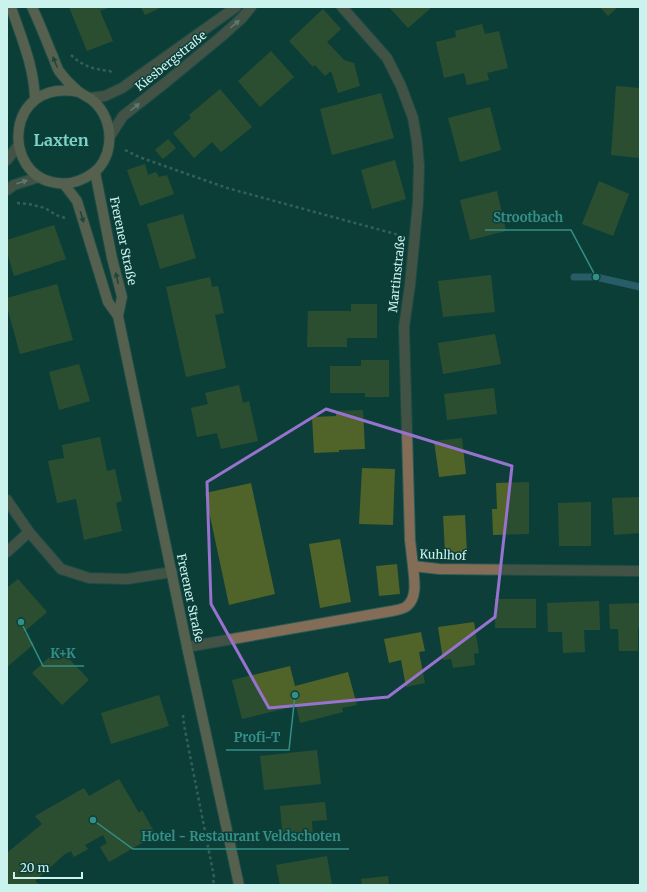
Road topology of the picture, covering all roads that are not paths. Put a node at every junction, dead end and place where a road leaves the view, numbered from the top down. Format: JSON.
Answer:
{"nodes":[{"id":1,"x":11,"y":7,"type":"edge"},
{"id":2,"x":32,"y":7,"type":"edge"},
{"id":3,"x":236,"y":7,"type":"edge"},
{"id":4,"x":251,"y":7,"type":"edge"},
{"id":5,"x":342,"y":7,"type":"edge"},
{"id":6,"x":79,"y":92,"type":"junction"},
{"id":7,"x":89,"y":98,"type":"junction"},
{"id":8,"x":34,"y":99,"type":"junction"},
{"id":9,"x":110,"y":136,"type":"junction"},
{"id":10,"x":17,"y":147,"type":"junction"},
{"id":11,"x":7,"y":160,"type":"edge"},
{"id":12,"x":95,"y":172,"type":"junction"},
{"id":13,"x":39,"y":177,"type":"junction"},
{"id":14,"x":64,"y":184,"type":"junction"},
{"id":15,"x":7,"y":190,"type":"edge"},
{"id":16,"x":118,"y":316,"type":"junction"},
{"id":17,"x":7,"y":500,"type":"edge"},
{"id":18,"x":29,"y":532,"type":"junction"},
{"id":19,"x":7,"y":552,"type":"edge"},
{"id":20,"x":413,"y":566,"type":"junction"},
{"id":21,"x":640,"y":571,"type":"edge"},
{"id":22,"x":172,"y":572,"type":"junction"},
{"id":23,"x":187,"y":647,"type":"junction"},
{"id":24,"x":239,"y":885,"type":"edge"}],
"edges":[{"from":1,"to":8,"type":"main road"},
{"from":6,"to":2,"type":"main road","one_way":true},
{"from":3,"to":7,"type":"street","name":"Kiesbergstraße"},
{"from":9,"to":4,"type":"street","name":"Kiesbergstraße","one_way":true},
{"from":5,"to":20,"type":"street","name":"Martinstraße"},
{"from":6,"to":7,"type":"main road"},
{"from":6,"to":8,"type":"main road"},
{"from":7,"to":9,"type":"main road"},
{"from":8,"to":10,"type":"main road"},
{"from":9,"to":12,"type":"main road"},
{"from":10,"to":11,"type":"street"},
{"from":10,"to":13,"type":"main road"},
{"from":12,"to":14,"type":"main road"},
{"from":16,"to":12,"type":"main road","name":"Frerener Straße","one_way":true},
{"from":13,"to":14,"type":"main road"},
{"from":15,"to":13,"type":"street","one_way":true},
{"from":14,"to":16,"type":"main road","name":"Frerener Straße","one_way":true},
{"from":16,"to":22,"type":"main road","name":"Frerener Straße"},
{"from":17,"to":18,"type":"street"},
{"from":18,"to":19,"type":"street"},
{"from":18,"to":22,"type":"street"},
{"from":20,"to":21,"type":"street","name":"Kuhlhof"},
{"from":20,"to":23,"type":"street","name":"Kuhlhof"},
{"from":22,"to":23,"type":"main road","name":"Frerener Straße"},
{"from":23,"to":24,"type":"main road","name":"Frerener Straße"}]}
